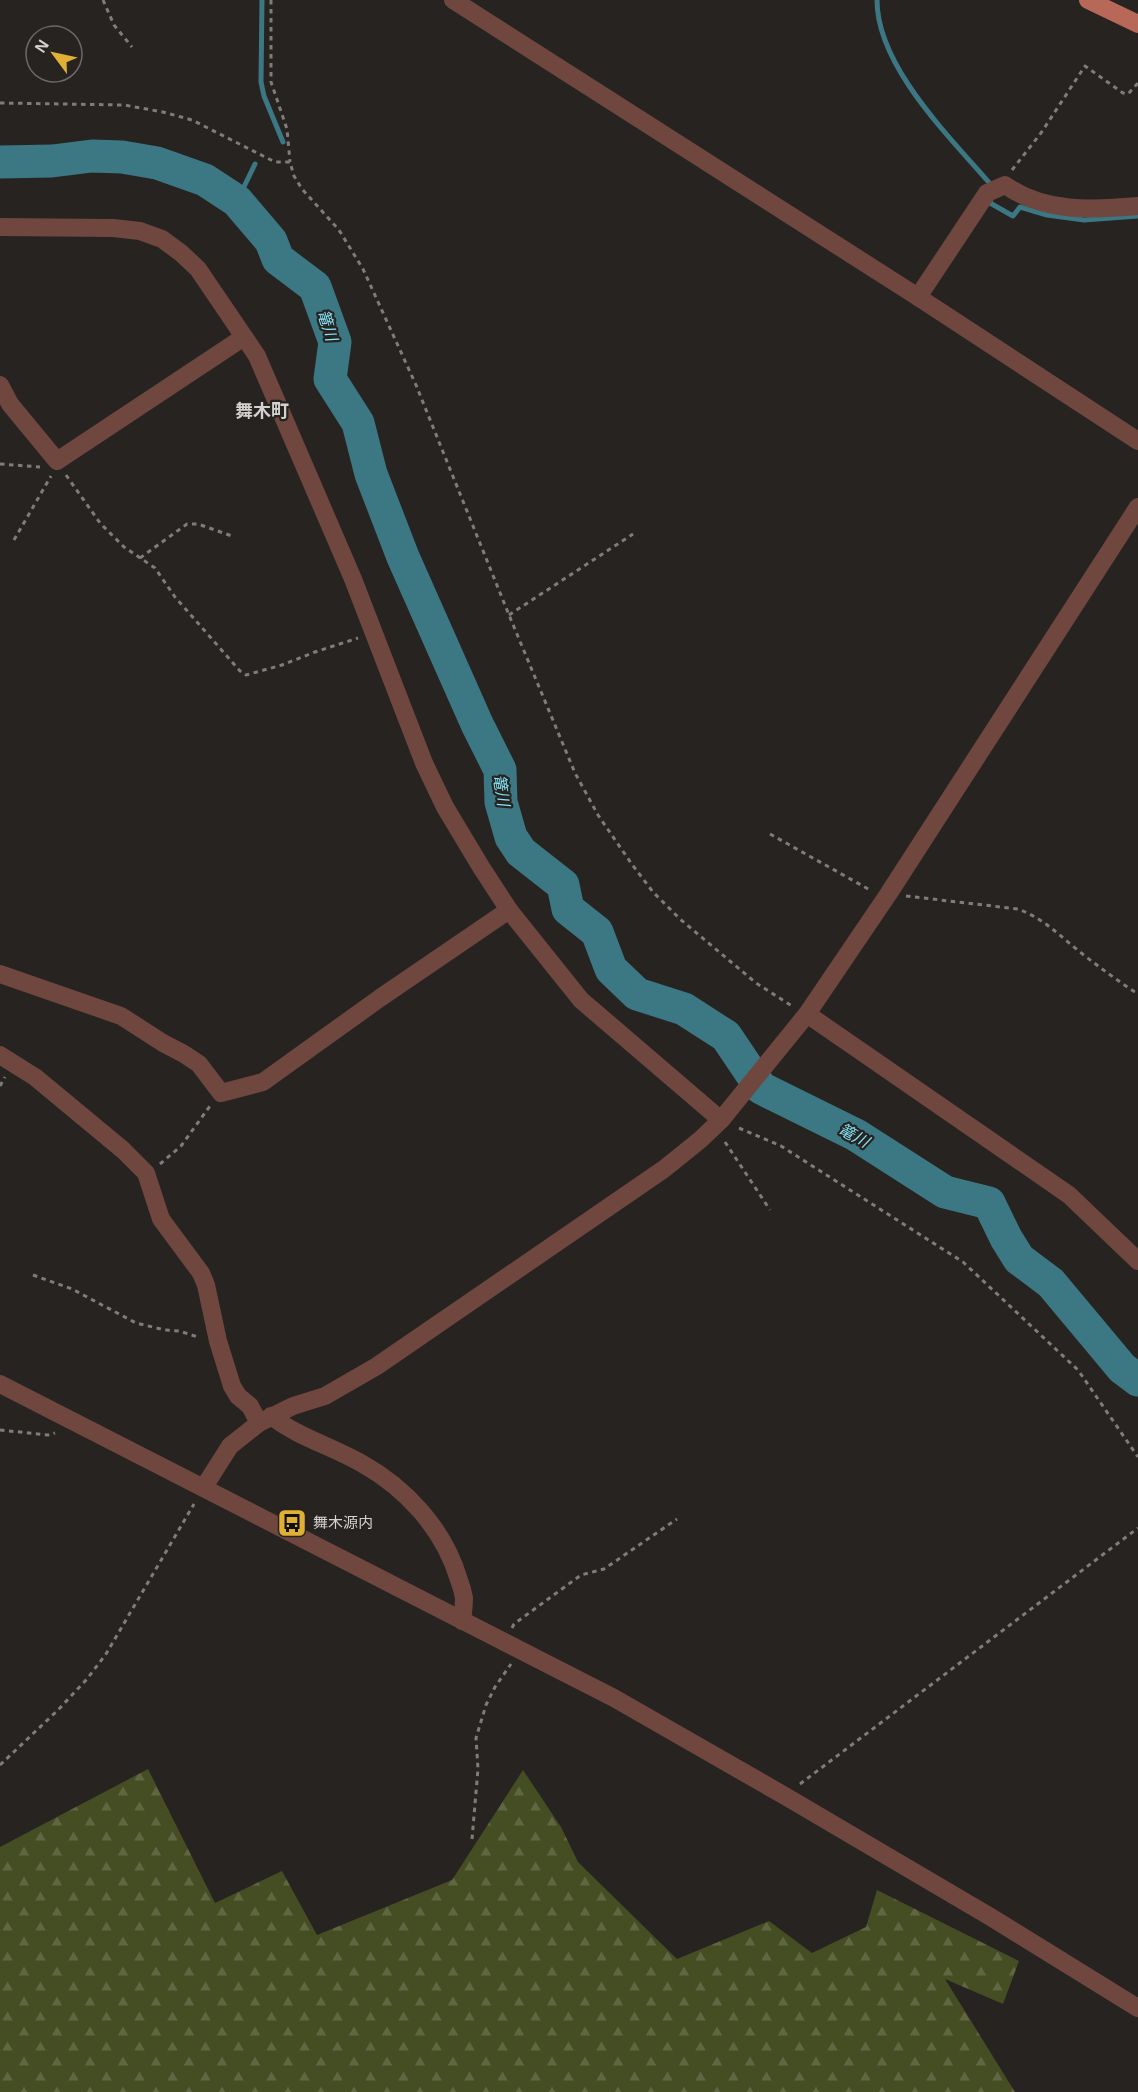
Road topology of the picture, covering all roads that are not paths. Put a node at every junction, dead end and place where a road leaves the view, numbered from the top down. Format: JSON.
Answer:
{"nodes":[{"id":1,"x":453,"y":0,"type":"edge"},
{"id":2,"x":1088,"y":0,"type":"edge"},
{"id":3,"x":1138,"y":24,"type":"edge"},
{"id":4,"x":1138,"y":206,"type":"edge"},
{"id":5,"x":0,"y":227,"type":"edge"},
{"id":6,"x":918,"y":297,"type":"junction"},
{"id":7,"x":244,"y":337,"type":"junction"},
{"id":8,"x":0,"y":385,"type":"edge"},
{"id":9,"x":5,"y":411,"type":"edge"},
{"id":10,"x":1138,"y":441,"type":"edge"},
{"id":11,"x":1138,"y":507,"type":"edge"},
{"id":12,"x":508,"y":910,"type":"junction"},
{"id":13,"x":0,"y":974,"type":"edge"},
{"id":14,"x":803,"y":1018,"type":"junction"},
{"id":15,"x":0,"y":1054,"type":"edge"},
{"id":16,"x":716,"y":1125,"type":"junction"},
{"id":17,"x":1138,"y":1262,"type":"edge"},
{"id":18,"x":0,"y":1384,"type":"edge"},
{"id":19,"x":265,"y":1419,"type":"junction"},
{"id":20,"x":204,"y":1487,"type":"junction"},
{"id":21,"x":462,"y":1621,"type":"junction"},
{"id":22,"x":1138,"y":2008,"type":"edge"}],
"edges":[{"from":1,"to":6,"type":"street"},
{"from":2,"to":3,"type":"main road"},
{"from":4,"to":6,"type":"street"},
{"from":5,"to":7,"type":"street"},
{"from":6,"to":10,"type":"street"},
{"from":7,"to":9,"type":"street"},
{"from":7,"to":12,"type":"street"},
{"from":8,"to":9,"type":"street"},
{"from":11,"to":14,"type":"street"},
{"from":12,"to":13,"type":"street"},
{"from":12,"to":16,"type":"street"},
{"from":14,"to":16,"type":"street"},
{"from":14,"to":17,"type":"street"},
{"from":15,"to":19,"type":"street"},
{"from":16,"to":19,"type":"street"},
{"from":18,"to":20,"type":"street"},
{"from":19,"to":20,"type":"street"},
{"from":19,"to":21,"type":"street"},
{"from":20,"to":21,"type":"street"},
{"from":21,"to":22,"type":"street"}]}
